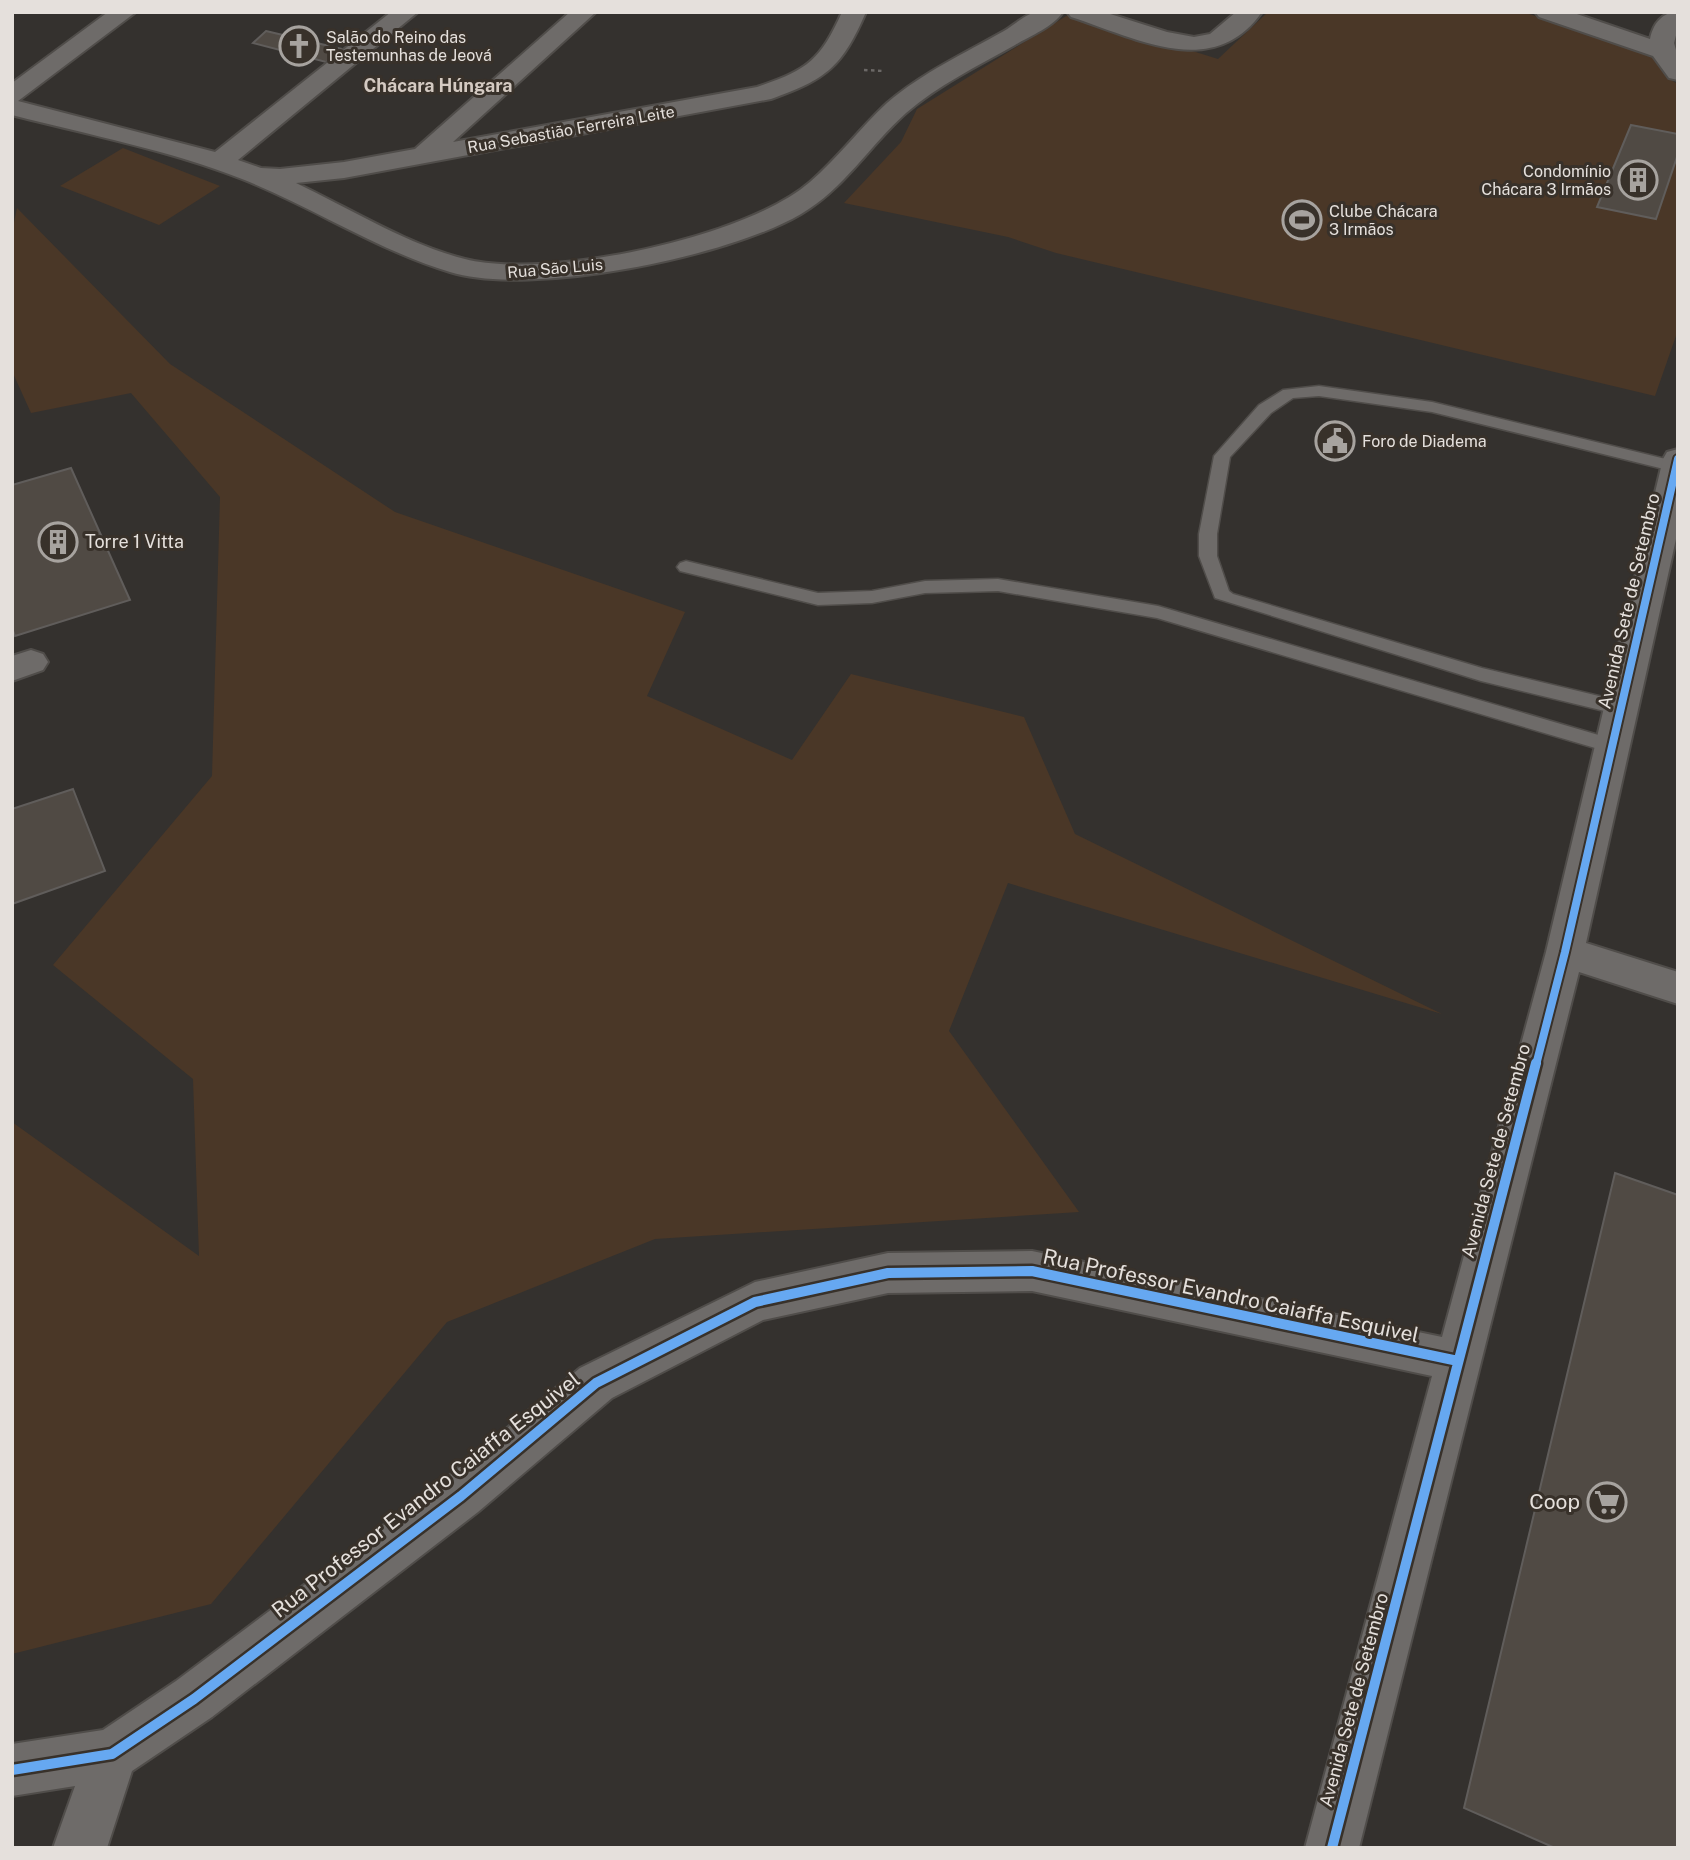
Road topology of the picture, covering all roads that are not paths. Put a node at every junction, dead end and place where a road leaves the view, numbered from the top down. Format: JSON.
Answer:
{"nodes":[{"id":1,"x":124,"y":12,"type":"edge"},
{"id":2,"x":406,"y":12,"type":"edge"},
{"id":3,"x":584,"y":12,"type":"edge"},
{"id":4,"x":854,"y":12,"type":"edge"},
{"id":5,"x":1051,"y":12,"type":"edge"},
{"id":6,"x":1079,"y":12,"type":"edge"},
{"id":7,"x":1250,"y":12,"type":"edge"},
{"id":8,"x":1547,"y":12,"type":"edge"},
{"id":9,"x":1678,"y":15,"type":"edge"},
{"id":10,"x":1661,"y":51,"type":"junction"},
{"id":11,"x":1678,"y":73,"type":"edge"},
{"id":12,"x":12,"y":95,"type":"edge"},
{"id":13,"x":12,"y":107,"type":"edge"},
{"id":14,"x":423,"y":156,"type":"junction"},
{"id":15,"x":219,"y":163,"type":"junction"},
{"id":16,"x":250,"y":173,"type":"junction"},
{"id":17,"x":1677,"y":463,"type":"edge"},
{"id":18,"x":686,"y":567,"type":"dead end"},
{"id":19,"x":1616,"y":727,"type":"junction"},
{"id":20,"x":1565,"y":952,"type":"junction"},
{"id":21,"x":1678,"y":988,"type":"edge"},
{"id":22,"x":1458,"y":1361,"type":"junction"},
{"id":23,"x":112,"y":1754,"type":"junction"},
{"id":24,"x":12,"y":1770,"type":"edge"},
{"id":25,"x":80,"y":1848,"type":"edge"},
{"id":26,"x":1332,"y":1848,"type":"edge"}],
"edges":[{"from":1,"to":12,"type":"street"},
{"from":2,"to":15,"type":"street"},
{"from":3,"to":14,"type":"street"},
{"from":4,"to":14,"type":"street","name":"Rua Sebastião Ferreira Leite"},
{"from":5,"to":16,"type":"street","name":"Rua São Luis"},
{"from":6,"to":7,"type":"street"},
{"from":8,"to":10,"type":"street"},
{"from":9,"to":10,"type":"street"},
{"from":10,"to":11,"type":"street"},
{"from":13,"to":15,"type":"street","name":"Rua São Luis"},
{"from":14,"to":16,"type":"street","name":"Rua Sebastião Ferreira Leite"},
{"from":15,"to":16,"type":"street","name":"Rua São Luis"},
{"from":17,"to":19,"type":"street","name":"Avenida Sete de Setembro"},
{"from":17,"to":19,"type":"lane"},
{"from":18,"to":19,"type":"lane"},
{"from":19,"to":20,"type":"street","name":"Avenida Sete de Setembro"},
{"from":20,"to":21,"type":"street"},
{"from":20,"to":22,"type":"street","name":"Avenida Sete de Setembro"},
{"from":22,"to":23,"type":"street","name":"Rua Professor Evandro Caiaffa Esquivel"},
{"from":22,"to":26,"type":"street","name":"Avenida Sete de Setembro"},
{"from":23,"to":24,"type":"street","name":"Rua Professor Evandro Caiaffa Esquivel"},
{"from":23,"to":25,"type":"street"}]}
